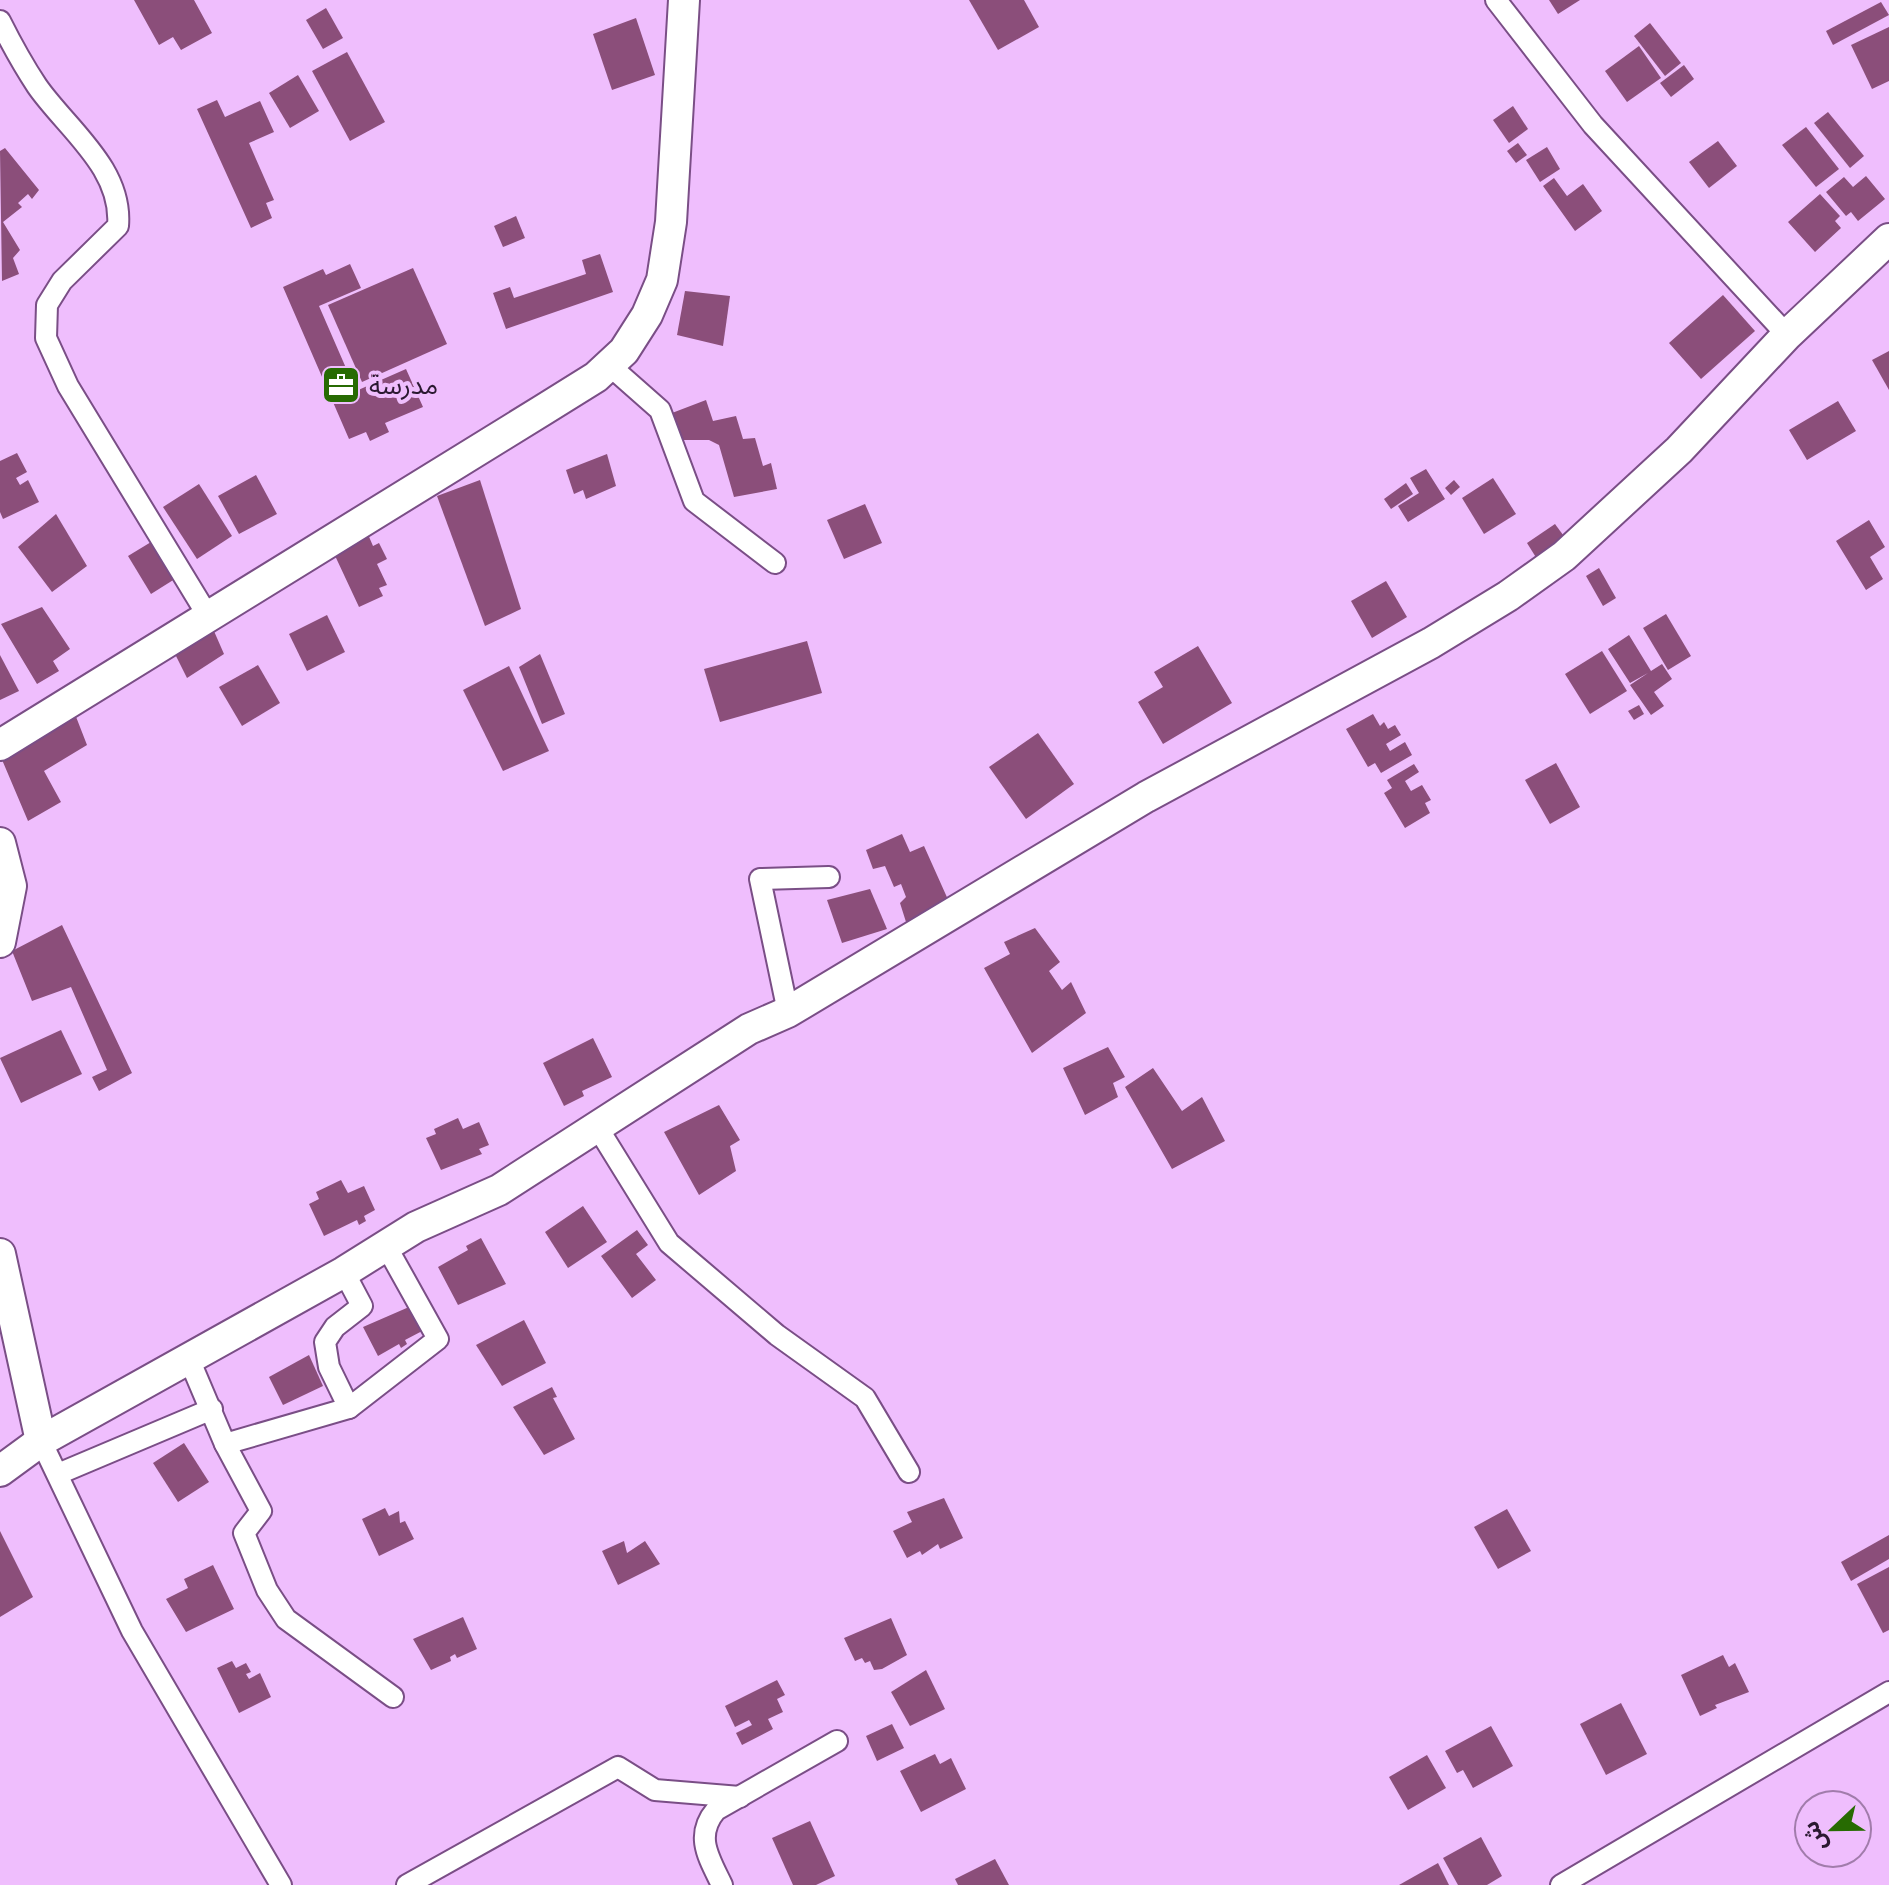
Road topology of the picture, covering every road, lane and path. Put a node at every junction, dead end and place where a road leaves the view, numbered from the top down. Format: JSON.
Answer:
{"nodes":[{"id":1,"x":684,"y":0,"type":"edge"},
{"id":2,"x":1496,"y":0,"type":"edge"},
{"id":3,"x":0,"y":21,"type":"edge"},
{"id":4,"x":1889,"y":239,"type":"edge"},
{"id":5,"x":1787,"y":335,"type":"junction"},
{"id":6,"x":609,"y":365,"type":"junction"},
{"id":7,"x":775,"y":563,"type":"dead end"},
{"id":8,"x":208,"y":616,"type":"junction"},
{"id":9,"x":0,"y":745,"type":"edge"},
{"id":10,"x":0,"y":843,"type":"edge"},
{"id":11,"x":829,"y":877,"type":"dead end"},
{"id":12,"x":0,"y":942,"type":"edge"},
{"id":13,"x":788,"y":1012,"type":"junction"},
{"id":14,"x":596,"y":1125,"type":"junction"},
{"id":15,"x":385,"y":1244,"type":"junction"},
{"id":16,"x":0,"y":1254,"type":"edge"},
{"id":17,"x":344,"y":1272,"type":"junction"},
{"id":18,"x":189,"y":1359,"type":"junction"},
{"id":19,"x":349,"y":1408,"type":"junction"},
{"id":20,"x":212,"y":1409,"type":"junction"},
{"id":21,"x":41,"y":1441,"type":"junction"},
{"id":22,"x":225,"y":1444,"type":"junction"},
{"id":23,"x":0,"y":1471,"type":"edge"},
{"id":24,"x":909,"y":1472,"type":"dead end"},
{"id":25,"x":58,"y":1474,"type":"junction"},
{"id":26,"x":1889,"y":1692,"type":"edge"},
{"id":27,"x":393,"y":1697,"type":"dead end"},
{"id":28,"x":837,"y":1741,"type":"dead end"},
{"id":29,"x":740,"y":1797,"type":"junction"},
{"id":30,"x":281,"y":1885,"type":"edge"},
{"id":31,"x":407,"y":1885,"type":"edge"},
{"id":32,"x":722,"y":1885,"type":"edge"},
{"id":33,"x":1561,"y":1885,"type":"edge"}],
"edges":[{"from":1,"to":6,"type":"street"},
{"from":2,"to":5,"type":"street"},
{"from":3,"to":8,"type":"street"},
{"from":4,"to":5,"type":"street"},
{"from":5,"to":13,"type":"street"},
{"from":6,"to":7,"type":"street"},
{"from":6,"to":8,"type":"street"},
{"from":8,"to":9,"type":"street"},
{"from":10,"to":12,"type":"street"},
{"from":11,"to":13,"type":"street"},
{"from":13,"to":14,"type":"street"},
{"from":14,"to":15,"type":"street"},
{"from":14,"to":24,"type":"street"},
{"from":15,"to":17,"type":"street"},
{"from":15,"to":19,"type":"street"},
{"from":16,"to":21,"type":"street"},
{"from":17,"to":18,"type":"street"},
{"from":17,"to":19,"type":"street"},
{"from":18,"to":20,"type":"street"},
{"from":18,"to":21,"type":"street"},
{"from":19,"to":22,"type":"street"},
{"from":20,"to":22,"type":"street"},
{"from":20,"to":25,"type":"street"},
{"from":21,"to":23,"type":"street"},
{"from":21,"to":25,"type":"street"},
{"from":22,"to":27,"type":"street"},
{"from":25,"to":30,"type":"street"},
{"from":26,"to":33,"type":"street"},
{"from":28,"to":29,"type":"street"},
{"from":29,"to":31,"type":"street"},
{"from":29,"to":32,"type":"street"}]}
